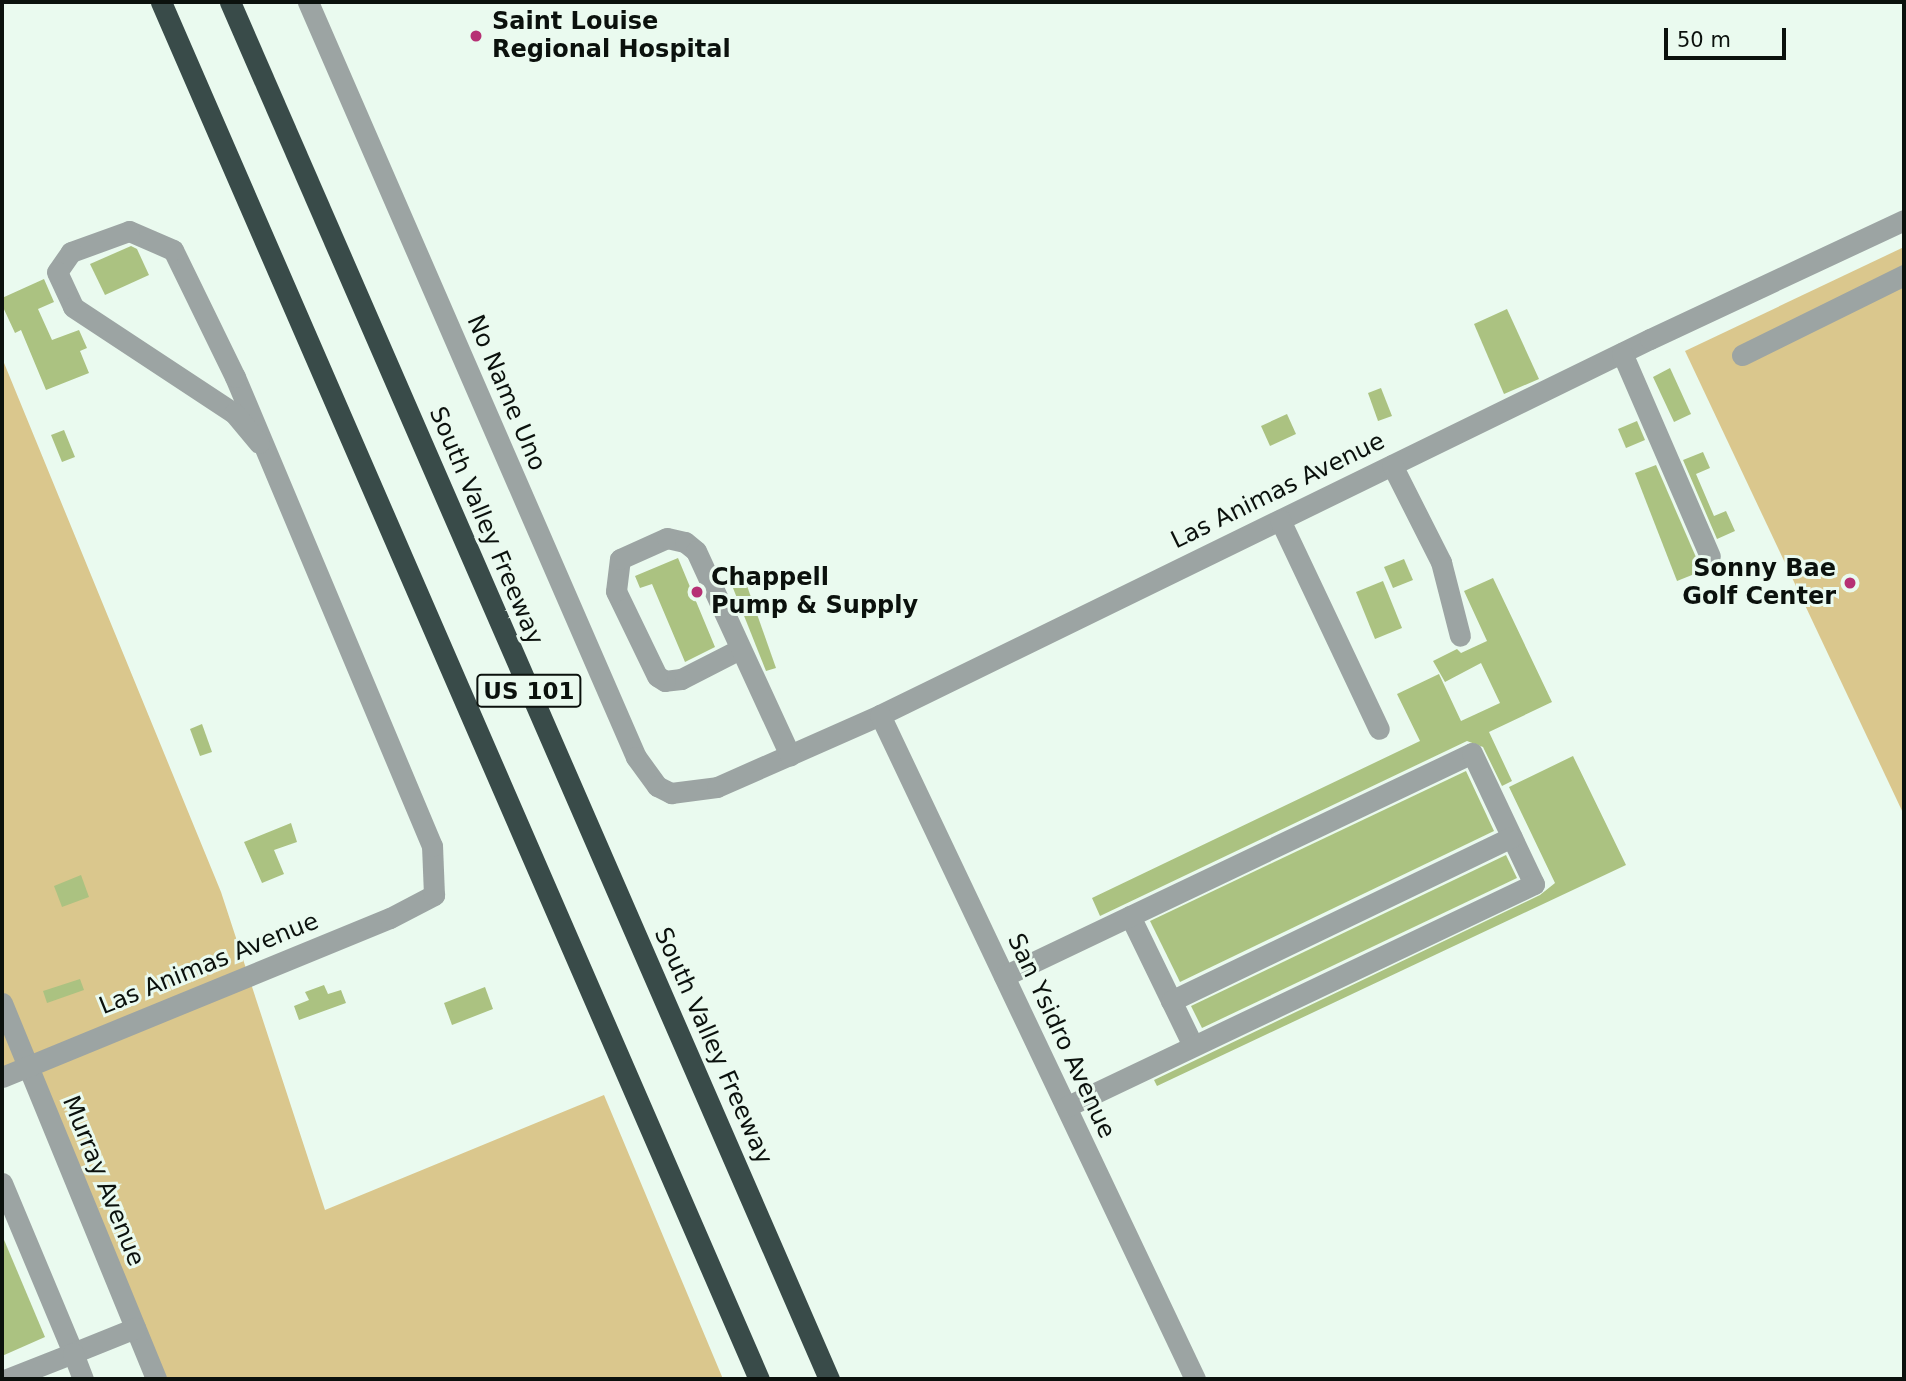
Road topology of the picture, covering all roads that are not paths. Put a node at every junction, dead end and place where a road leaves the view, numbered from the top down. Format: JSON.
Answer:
{"nodes":[{"id":1,"x":161,"y":2,"type":"edge"},
{"id":2,"x":230,"y":2,"type":"edge"},
{"id":3,"x":308,"y":2,"type":"edge"},
{"id":4,"x":1904,"y":220,"type":"edge"},
{"id":5,"x":1904,"y":275,"type":"edge"},
{"id":6,"x":1622,"y":353,"type":"junction"},
{"id":7,"x":1742,"y":355,"type":"dead end"},
{"id":8,"x":259,"y":443,"type":"junction"},
{"id":9,"x":1392,"y":465,"type":"junction"},
{"id":10,"x":1280,"y":520,"type":"junction"},
{"id":11,"x":1710,"y":556,"type":"dead end"},
{"id":12,"x":1460,"y":636,"type":"dead end"},
{"id":13,"x":738,"y":650,"type":"junction"},
{"id":14,"x":880,"y":715,"type":"junction"},
{"id":15,"x":1379,"y":729,"type":"dead end"},
{"id":16,"x":790,"y":754,"type":"junction"},
{"id":17,"x":671,"y":793,"type":"joint"},
{"id":18,"x":1512,"y":837,"type":"junction"},
{"id":19,"x":1130,"y":916,"type":"junction"},
{"id":20,"x":1004,"y":976,"type":"junction"},
{"id":21,"x":1171,"y":1001,"type":"junction"},
{"id":22,"x":2,"y":1003,"type":"edge"},
{"id":23,"x":1193,"y":1046,"type":"junction"},
{"id":24,"x":28,"y":1067,"type":"junction"},
{"id":25,"x":2,"y":1077,"type":"edge"},
{"id":26,"x":1066,"y":1107,"type":"junction"},
{"id":27,"x":2,"y":1183,"type":"edge"},
{"id":28,"x":135,"y":1328,"type":"junction"},
{"id":29,"x":72,"y":1353,"type":"junction"},
{"id":30,"x":7,"y":1379,"type":"edge"},
{"id":31,"x":83,"y":1379,"type":"edge"},
{"id":32,"x":156,"y":1379,"type":"edge"},
{"id":33,"x":759,"y":1379,"type":"edge"},
{"id":34,"x":829,"y":1379,"type":"edge"},
{"id":35,"x":1195,"y":1379,"type":"edge"}],
"edges":[{"from":1,"to":33,"type":"highway","number":"US 101"},
{"from":2,"to":34,"type":"highway","name":"South Valley Freeway","number":"US 101"},
{"from":3,"to":17,"type":"street","name":"No Name Uno"},
{"from":4,"to":6,"type":"street","name":"Las Animas Avenue"},
{"from":5,"to":7,"type":"street"},
{"from":6,"to":9,"type":"street","name":"Las Animas Avenue"},
{"from":6,"to":11,"type":"street"},
{"from":8,"to":8,"type":"street"},
{"from":8,"to":24,"type":"street","name":"Las Animas Avenue"},
{"from":9,"to":10,"type":"street","name":"Las Animas Avenue"},
{"from":9,"to":12,"type":"street"},
{"from":10,"to":14,"type":"street","name":"Las Animas Avenue"},
{"from":10,"to":15,"type":"street"},
{"from":13,"to":13,"type":"street"},
{"from":13,"to":16,"type":"street"},
{"from":14,"to":16,"type":"street","name":"Las Animas Avenue"},
{"from":14,"to":20,"type":"street","name":"San Ysidro Avenue"},
{"from":16,"to":17,"type":"street","name":"Las Animas Avenue"},
{"from":18,"to":19,"type":"street"},
{"from":18,"to":21,"type":"street"},
{"from":18,"to":23,"type":"street"},
{"from":19,"to":20,"type":"street"},
{"from":19,"to":21,"type":"street"},
{"from":20,"to":26,"type":"street","name":"San Ysidro Avenue"},
{"from":21,"to":23,"type":"street"},
{"from":22,"to":24,"type":"street","name":"Murray Avenue"},
{"from":23,"to":26,"type":"street"},
{"from":24,"to":25,"type":"street","name":"Las Animas Avenue"},
{"from":24,"to":28,"type":"street","name":"Murray Avenue"},
{"from":26,"to":35,"type":"street","name":"San Ysidro Avenue"},
{"from":27,"to":29,"type":"street"},
{"from":28,"to":29,"type":"street"},
{"from":28,"to":32,"type":"street","name":"Murray Avenue"},
{"from":29,"to":30,"type":"street"},
{"from":29,"to":31,"type":"street"}]}
